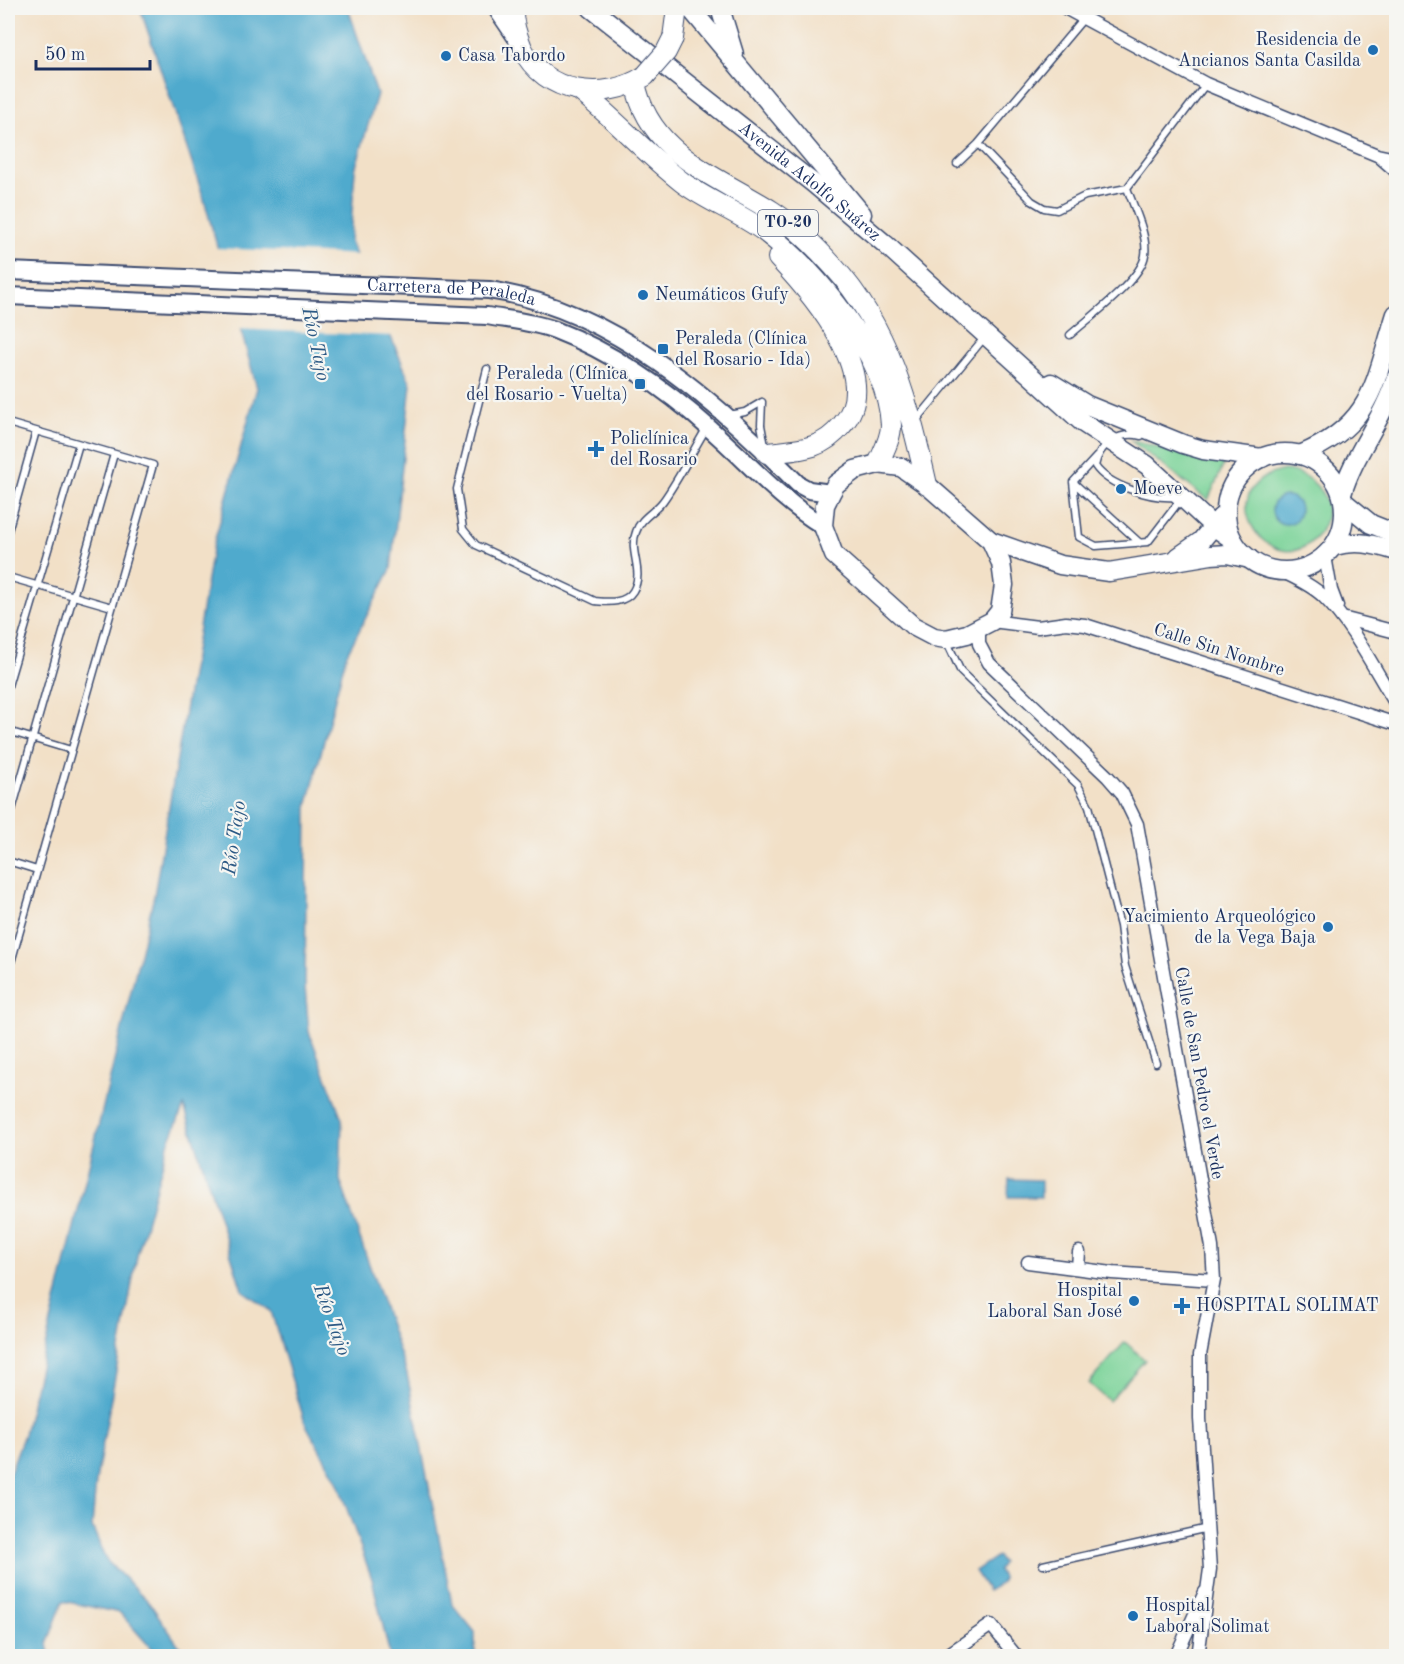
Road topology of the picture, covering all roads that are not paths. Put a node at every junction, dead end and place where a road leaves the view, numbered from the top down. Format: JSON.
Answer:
{"nodes":[{"id":1,"x":497,"y":8,"type":"edge"},
{"id":2,"x":513,"y":8,"type":"edge"},
{"id":3,"x":591,"y":8,"type":"edge"},
{"id":4,"x":720,"y":8,"type":"edge"},
{"id":5,"x":1065,"y":8,"type":"edge"},
{"id":6,"x":681,"y":10,"type":"edge"},
{"id":7,"x":1084,"y":18,"type":"junction"},
{"id":8,"x":518,"y":38,"type":"junction"},
{"id":9,"x":738,"y":64,"type":"junction"},
{"id":10,"x":640,"y":79,"type":"junction"},
{"id":11,"x":1206,"y":84,"type":"junction"},
{"id":12,"x":580,"y":91,"type":"junction"},
{"id":13,"x":978,"y":144,"type":"junction"},
{"id":14,"x":1377,"y":155,"type":"junction"},
{"id":15,"x":1396,"y":159,"type":"edge"},
{"id":16,"x":957,"y":164,"type":"dead end"},
{"id":17,"x":1396,"y":171,"type":"edge"},
{"id":18,"x":1127,"y":188,"type":"junction"},
{"id":19,"x":740,"y":216,"type":"junction"},
{"id":20,"x":885,"y":244,"type":"junction"},
{"id":21,"x":8,"y":271,"type":"edge"},
{"id":22,"x":8,"y":296,"type":"edge"},
{"id":23,"x":1396,"y":314,"type":"edge"},
{"id":24,"x":986,"y":335,"type":"junction"},
{"id":25,"x":1070,"y":335,"type":"dead end"},
{"id":26,"x":1020,"y":365,"type":"junction"},
{"id":27,"x":488,"y":369,"type":"dead end"},
{"id":28,"x":1396,"y":378,"type":"edge"},
{"id":29,"x":728,"y":416,"type":"junction"},
{"id":30,"x":8,"y":423,"type":"edge"},
{"id":31,"x":913,"y":425,"type":"junction"},
{"id":32,"x":708,"y":426,"type":"junction"},
{"id":33,"x":36,"y":432,"type":"junction"},
{"id":34,"x":1110,"y":442,"type":"junction"},
{"id":35,"x":79,"y":444,"type":"junction"},
{"id":36,"x":1183,"y":444,"type":"junction"},
{"id":37,"x":767,"y":453,"type":"junction"},
{"id":38,"x":114,"y":454,"type":"junction"},
{"id":39,"x":1300,"y":455,"type":"junction"},
{"id":40,"x":1097,"y":456,"type":"junction"},
{"id":41,"x":1262,"y":458,"type":"junction"},
{"id":42,"x":878,"y":464,"type":"junction"},
{"id":43,"x":1349,"y":471,"type":"junction"},
{"id":44,"x":1073,"y":482,"type":"junction"},
{"id":45,"x":927,"y":485,"type":"junction"},
{"id":46,"x":831,"y":493,"type":"junction"},
{"id":47,"x":1183,"y":496,"type":"junction"},
{"id":48,"x":1343,"y":498,"type":"junction"},
{"id":49,"x":1226,"y":511,"type":"junction"},
{"id":50,"x":823,"y":526,"type":"junction"},
{"id":51,"x":1213,"y":526,"type":"junction"},
{"id":52,"x":1376,"y":526,"type":"junction"},
{"id":53,"x":8,"y":531,"type":"edge"},
{"id":54,"x":1396,"y":534,"type":"edge"},
{"id":55,"x":1233,"y":540,"type":"junction"},
{"id":56,"x":991,"y":541,"type":"junction"},
{"id":57,"x":1140,"y":543,"type":"junction"},
{"id":58,"x":1329,"y":551,"type":"junction"},
{"id":59,"x":1396,"y":551,"type":"edge"},
{"id":60,"x":1250,"y":559,"type":"junction"},
{"id":61,"x":1045,"y":560,"type":"junction"},
{"id":62,"x":1169,"y":562,"type":"junction"},
{"id":63,"x":1281,"y":571,"type":"junction"},
{"id":64,"x":1003,"y":575,"type":"junction"},
{"id":65,"x":8,"y":578,"type":"edge"},
{"id":66,"x":37,"y":586,"type":"junction"},
{"id":67,"x":73,"y":596,"type":"junction"},
{"id":68,"x":112,"y":607,"type":"junction"},
{"id":69,"x":1342,"y":618,"type":"junction"},
{"id":70,"x":986,"y":625,"type":"junction"},
{"id":71,"x":1396,"y":632,"type":"edge"},
{"id":72,"x":946,"y":639,"type":"junction"},
{"id":73,"x":8,"y":686,"type":"edge"},
{"id":74,"x":1396,"y":704,"type":"edge"},
{"id":75,"x":1393,"y":723,"type":"edge"},
{"id":76,"x":8,"y":731,"type":"edge"},
{"id":77,"x":32,"y":739,"type":"junction"},
{"id":78,"x":71,"y":750,"type":"junction"},
{"id":79,"x":8,"y":824,"type":"edge"},
{"id":80,"x":8,"y":861,"type":"edge"},
{"id":81,"x":37,"y":870,"type":"junction"},
{"id":82,"x":8,"y":973,"type":"edge"},
{"id":83,"x":1156,"y":1063,"type":"dead end"},
{"id":84,"x":1079,"y":1252,"type":"dead end"},
{"id":85,"x":1028,"y":1262,"type":"dead end"},
{"id":86,"x":1078,"y":1268,"type":"junction"},
{"id":87,"x":1214,"y":1280,"type":"junction"},
{"id":88,"x":1208,"y":1528,"type":"junction"},
{"id":89,"x":1043,"y":1565,"type":"dead end"},
{"id":90,"x":1208,"y":1586,"type":"junction"},
{"id":91,"x":946,"y":1656,"type":"edge"},
{"id":92,"x":1016,"y":1656,"type":"edge"},
{"id":93,"x":1176,"y":1656,"type":"edge"},
{"id":94,"x":1198,"y":1656,"type":"edge"}],
"edges":[{"from":1,"to":8,"type":"main road"},
{"from":2,"to":8,"type":"highway","number":"TO-20"},
{"from":3,"to":20,"type":"main road","name":"Avenida Adolfo Suárez"},
{"from":4,"to":9,"type":"main road"},
{"from":5,"to":7,"type":"street"},
{"from":6,"to":9,"type":"main road"},
{"from":6,"to":10,"type":"highway","bridge":true},
{"from":7,"to":11,"type":"street"},
{"from":7,"to":13,"type":"lane"},
{"from":8,"to":12,"type":"highway","number":"TO-20"},
{"from":9,"to":20,"type":"main road"},
{"from":10,"to":12,"type":"highway","number":"TO-20"},
{"from":10,"to":31,"type":"highway","number":"TO-20"},
{"from":11,"to":14,"type":"street"},
{"from":11,"to":18,"type":"lane"},
{"from":12,"to":19,"type":"highway","number":"TO-20"},
{"from":13,"to":16,"type":"lane"},
{"from":13,"to":18,"type":"lane"},
{"from":14,"to":15,"type":"street"},
{"from":14,"to":17,"type":"street"},
{"from":18,"to":25,"type":"lane"},
{"from":19,"to":37,"type":"highway"},
{"from":19,"to":42,"type":"highway","number":"TO-20"},
{"from":20,"to":24,"type":"main road","name":"Avenida Adolfo Suárez"},
{"from":21,"to":29,"type":"main road","name":"Carretera de Peraleda"},
{"from":22,"to":32,"type":"main road","name":"Carretera de Peraleda"},
{"from":23,"to":39,"type":"main road"},
{"from":24,"to":26,"type":"main road","name":"Avenida Adolfo Suárez"},
{"from":24,"to":31,"type":"lane"},
{"from":26,"to":34,"type":"main road","name":"Avenida Adolfo Suárez"},
{"from":26,"to":36,"type":"main road","name":"Avenida Adolfo Suárez"},
{"from":27,"to":32,"type":"lane"},
{"from":28,"to":43,"type":"main road"},
{"from":29,"to":37,"type":"main road","name":"Carretera de Peraleda"},
{"from":29,"to":37,"type":"lane"},
{"from":30,"to":33,"type":"lane"},
{"from":31,"to":45,"type":"highway","number":"TO-20"},
{"from":32,"to":50,"type":"main road","name":"Carretera de Peraleda"},
{"from":33,"to":35,"type":"lane"},
{"from":33,"to":53,"type":"lane"},
{"from":34,"to":36,"type":"lane"},
{"from":34,"to":40,"type":"lane"},
{"from":34,"to":47,"type":"main road","name":"Avenida Adolfo Suárez"},
{"from":35,"to":38,"type":"lane"},
{"from":35,"to":66,"type":"lane"},
{"from":36,"to":41,"type":"main road","name":"Avenida Adolfo Suárez"},
{"from":37,"to":46,"type":"main road","name":"Carretera de Peraleda"},
{"from":38,"to":67,"type":"lane"},
{"from":38,"to":68,"type":"lane"},
{"from":39,"to":41,"type":"main road"},
{"from":39,"to":48,"type":"main road"},
{"from":40,"to":44,"type":"lane"},
{"from":40,"to":47,"type":"lane"},
{"from":41,"to":49,"type":"main road"},
{"from":42,"to":45,"type":"main road"},
{"from":42,"to":46,"type":"main road"},
{"from":43,"to":48,"type":"main road"},
{"from":43,"to":52,"type":"main road"},
{"from":44,"to":57,"type":"lane"},
{"from":44,"to":57,"type":"lane"},
{"from":45,"to":56,"type":"main road"},
{"from":46,"to":50,"type":"main road"},
{"from":47,"to":51,"type":"main road","name":"Avenida Adolfo Suárez"},
{"from":47,"to":57,"type":"lane"},
{"from":48,"to":52,"type":"main road"},
{"from":48,"to":58,"type":"main road"},
{"from":49,"to":51,"type":"main road"},
{"from":49,"to":55,"type":"main road"},
{"from":50,"to":72,"type":"main road"},
{"from":51,"to":55,"type":"main road","name":"Avenida Adolfo Suárez"},
{"from":51,"to":62,"type":"main road"},
{"from":52,"to":54,"type":"main road"},
{"from":55,"to":60,"type":"main road"},
{"from":56,"to":61,"type":"main road"},
{"from":56,"to":64,"type":"main road"},
{"from":58,"to":59,"type":"main road"},
{"from":58,"to":63,"type":"main road"},
{"from":58,"to":69,"type":"street"},
{"from":60,"to":62,"type":"main road"},
{"from":60,"to":63,"type":"main road"},
{"from":61,"to":62,"type":"main road"},
{"from":61,"to":64,"type":"main road"},
{"from":63,"to":69,"type":"street"},
{"from":64,"to":70,"type":"main road"},
{"from":65,"to":66,"type":"lane"},
{"from":66,"to":67,"type":"lane"},
{"from":66,"to":73,"type":"lane"},
{"from":67,"to":68,"type":"lane"},
{"from":67,"to":77,"type":"lane"},
{"from":68,"to":78,"type":"lane"},
{"from":69,"to":71,"type":"street"},
{"from":69,"to":74,"type":"street"},
{"from":70,"to":72,"type":"main road"},
{"from":70,"to":75,"type":"street","name":"Calle Sin Nombre"},
{"from":70,"to":87,"type":"street","name":"Calle de San Pedro el Verde"},
{"from":72,"to":83,"type":"lane"},
{"from":76,"to":77,"type":"lane"},
{"from":77,"to":78,"type":"lane"},
{"from":77,"to":79,"type":"lane"},
{"from":78,"to":81,"type":"lane"},
{"from":80,"to":81,"type":"lane"},
{"from":81,"to":82,"type":"lane"},
{"from":84,"to":86,"type":"street"},
{"from":85,"to":86,"type":"street"},
{"from":86,"to":87,"type":"street"},
{"from":87,"to":88,"type":"street","name":"Calle de San Pedro el Verde"},
{"from":88,"to":89,"type":"lane"},
{"from":88,"to":90,"type":"street","name":"Calle de San Pedro el Verde"},
{"from":90,"to":93,"type":"street","name":"Calle de San Pedro el Verde"},
{"from":90,"to":94,"type":"street","name":"Calle de San Pedro el Verde"},
{"from":91,"to":92,"type":"street"}]}
